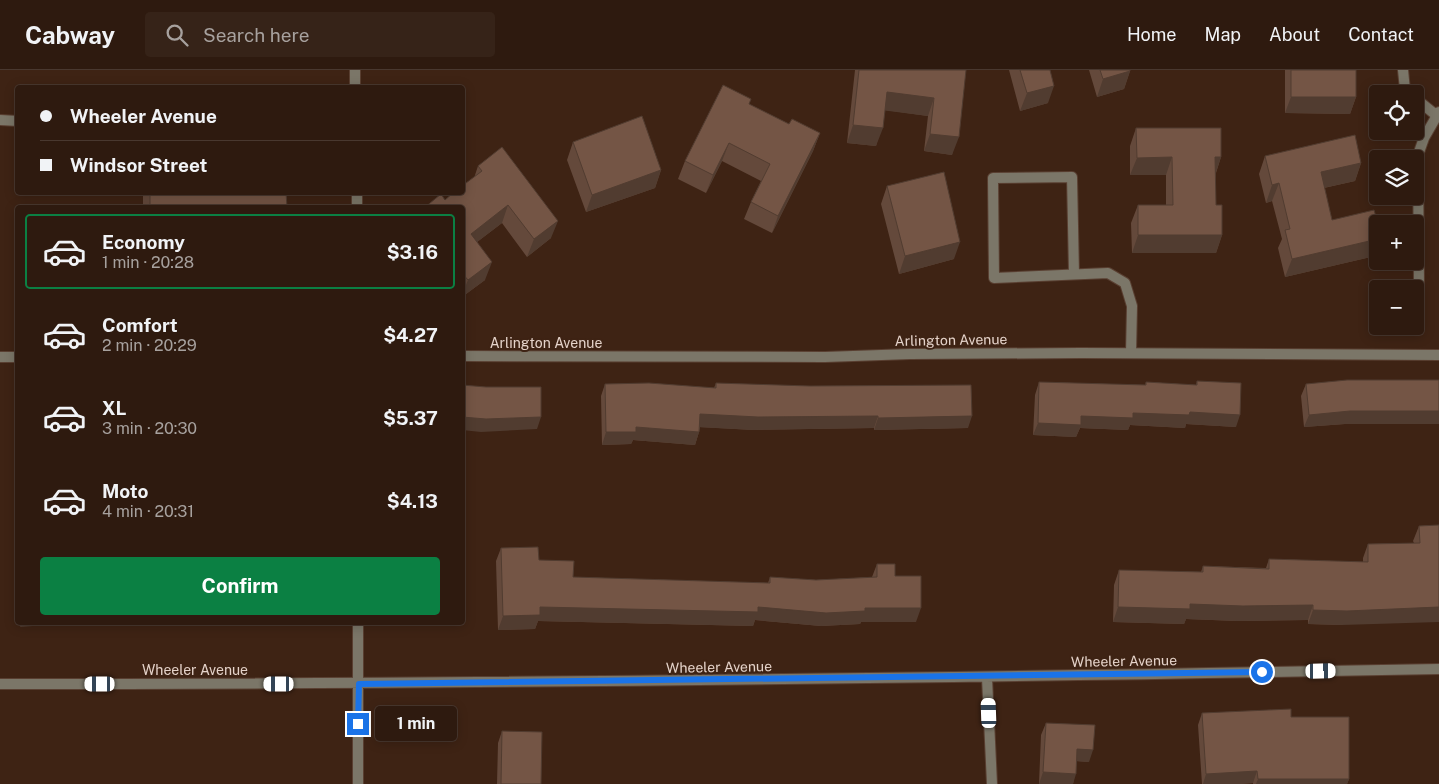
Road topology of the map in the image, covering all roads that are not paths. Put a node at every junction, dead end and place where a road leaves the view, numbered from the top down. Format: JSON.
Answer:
{"nodes":[{"id":1,"x":355,"y":70,"type":"edge"},
{"id":2,"x":1403,"y":70,"type":"edge"},
{"id":3,"x":355,"y":85,"type":"edge"},
{"id":4,"x":1404,"y":85,"type":"edge"},
{"id":5,"x":1424,"y":104,"type":"edge"},
{"id":6,"x":1438,"y":113,"type":"edge"},
{"id":7,"x":0,"y":120,"type":"edge"},
{"id":8,"x":15,"y":121,"type":"edge"},
{"id":9,"x":1074,"y":274,"type":"junction"},
{"id":10,"x":1419,"y":280,"type":"edge"},
{"id":11,"x":1131,"y":353,"type":"junction"},
{"id":12,"x":1439,"y":355,"type":"edge"},
{"id":13,"x":465,"y":356,"type":"edge"},
{"id":14,"x":0,"y":357,"type":"edge"},
{"id":15,"x":15,"y":357,"type":"edge"},
{"id":16,"x":358,"y":625,"type":"edge"},
{"id":17,"x":1439,"y":669,"type":"edge"},
{"id":18,"x":988,"y":678,"type":"junction"},
{"id":19,"x":0,"y":684,"type":"edge"},
{"id":20,"x":359,"y":684,"type":"junction"},
{"id":21,"x":358,"y":784,"type":"edge"},
{"id":22,"x":992,"y":784,"type":"edge"}],
"edges":[{"from":1,"to":3,"type":"street"},
{"from":2,"to":4,"type":"street"},
{"from":5,"to":6,"type":"street"},
{"from":6,"to":10,"type":"street"},
{"from":7,"to":8,"type":"street"},
{"from":9,"to":9,"type":"street"},
{"from":9,"to":11,"type":"street"},
{"from":11,"to":12,"type":"street","name":"Arlington Avenue"},
{"from":11,"to":13,"type":"street","name":"Arlington Avenue"},
{"from":14,"to":15,"type":"street"},
{"from":16,"to":20,"type":"street"},
{"from":17,"to":18,"type":"street","name":"Wheeler Avenue"},
{"from":18,"to":20,"type":"street","name":"Wheeler Avenue"},
{"from":18,"to":22,"type":"street"},
{"from":19,"to":20,"type":"street","name":"Wheeler Avenue"},
{"from":20,"to":21,"type":"street"}]}
